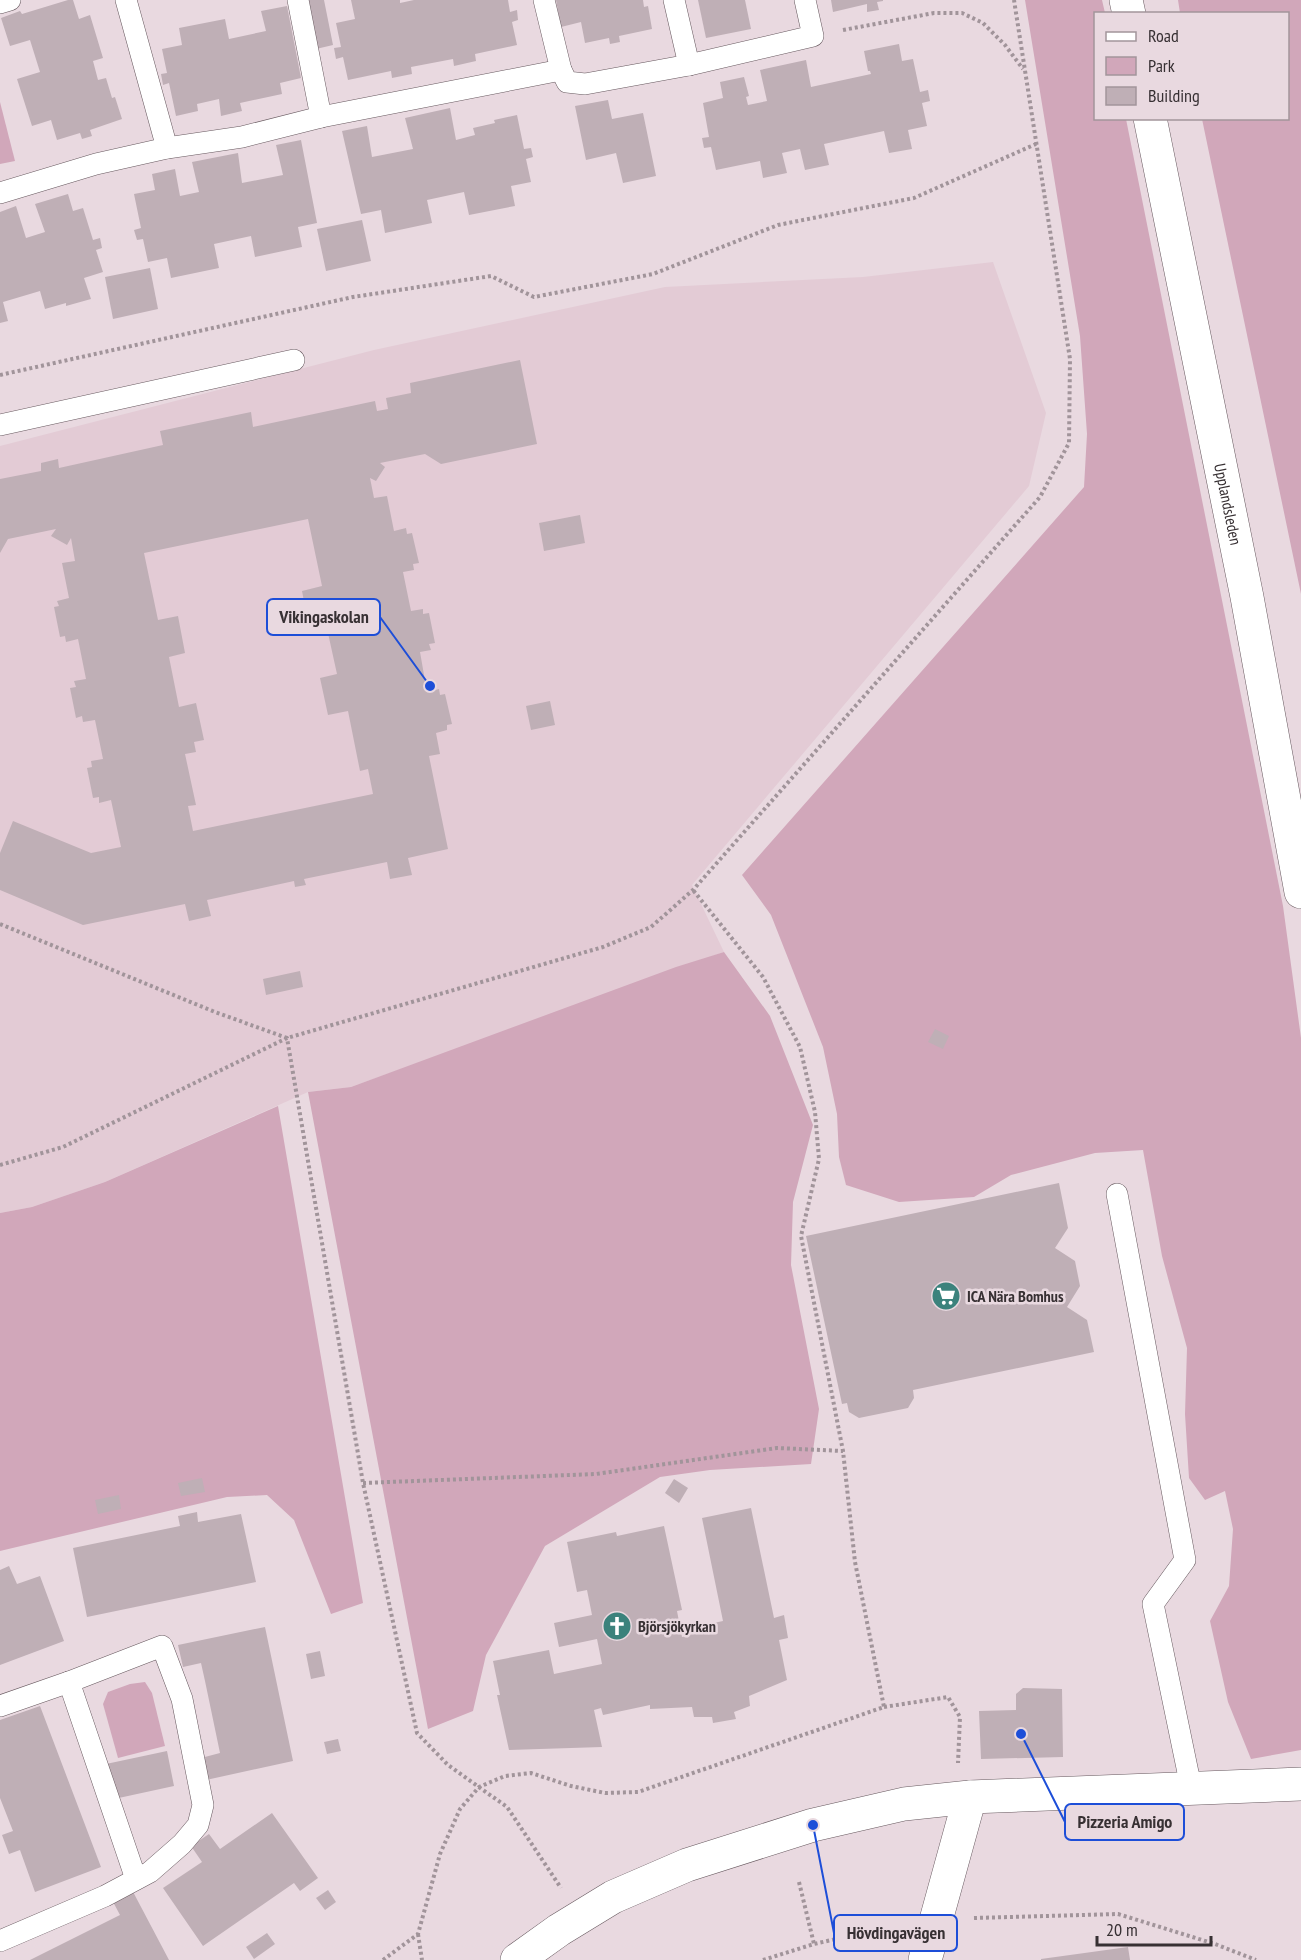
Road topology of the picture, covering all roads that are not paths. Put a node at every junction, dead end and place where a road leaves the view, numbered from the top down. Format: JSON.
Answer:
{"nodes":[{"id":1,"x":10,"y":0,"type":"edge"},
{"id":2,"x":126,"y":0,"type":"edge"},
{"id":3,"x":298,"y":0,"type":"edge"},
{"id":4,"x":544,"y":0,"type":"edge"},
{"id":5,"x":674,"y":0,"type":"edge"},
{"id":6,"x":805,"y":0,"type":"edge"},
{"id":7,"x":0,"y":3,"type":"edge"},
{"id":8,"x":689,"y":66,"type":"junction"},
{"id":9,"x":561,"y":70,"type":"junction"},
{"id":10,"x":321,"y":117,"type":"junction"},
{"id":11,"x":1150,"y":120,"type":"edge"},
{"id":12,"x":167,"y":148,"type":"junction"},
{"id":13,"x":0,"y":194,"type":"edge"},
{"id":14,"x":294,"y":360,"type":"dead end"},
{"id":15,"x":0,"y":425,"type":"edge"},
{"id":16,"x":1301,"y":892,"type":"edge"},
{"id":17,"x":1117,"y":1194,"type":"dead end"},
{"id":18,"x":69,"y":1682,"type":"junction"},
{"id":19,"x":0,"y":1706,"type":"edge"},
{"id":20,"x":1301,"y":1784,"type":"edge"},
{"id":21,"x":1191,"y":1787,"type":"junction"},
{"id":22,"x":970,"y":1797,"type":"junction"},
{"id":23,"x":136,"y":1879,"type":"junction"},
{"id":24,"x":0,"y":1941,"type":"edge"},
{"id":25,"x":517,"y":1960,"type":"edge"},
{"id":26,"x":925,"y":1960,"type":"edge"}],
"edges":[{"from":1,"to":7,"type":"lane"},
{"from":2,"to":12,"type":"lane"},
{"from":3,"to":10,"type":"lane"},
{"from":4,"to":9,"type":"lane"},
{"from":5,"to":8,"type":"lane"},
{"from":6,"to":8,"type":"lane"},
{"from":8,"to":9,"type":"lane"},
{"from":9,"to":10,"type":"lane"},
{"from":10,"to":12,"type":"lane"},
{"from":11,"to":16,"type":"street","name":"Upplandsleden"},
{"from":12,"to":13,"type":"lane"},
{"from":14,"to":15,"type":"lane"},
{"from":17,"to":21,"type":"lane"},
{"from":18,"to":19,"type":"lane"},
{"from":18,"to":23,"type":"lane"},
{"from":18,"to":23,"type":"lane"},
{"from":20,"to":21,"type":"street"},
{"from":21,"to":22,"type":"street"},
{"from":22,"to":25,"type":"street"},
{"from":22,"to":26,"type":"street"},
{"from":23,"to":24,"type":"lane"}]}
